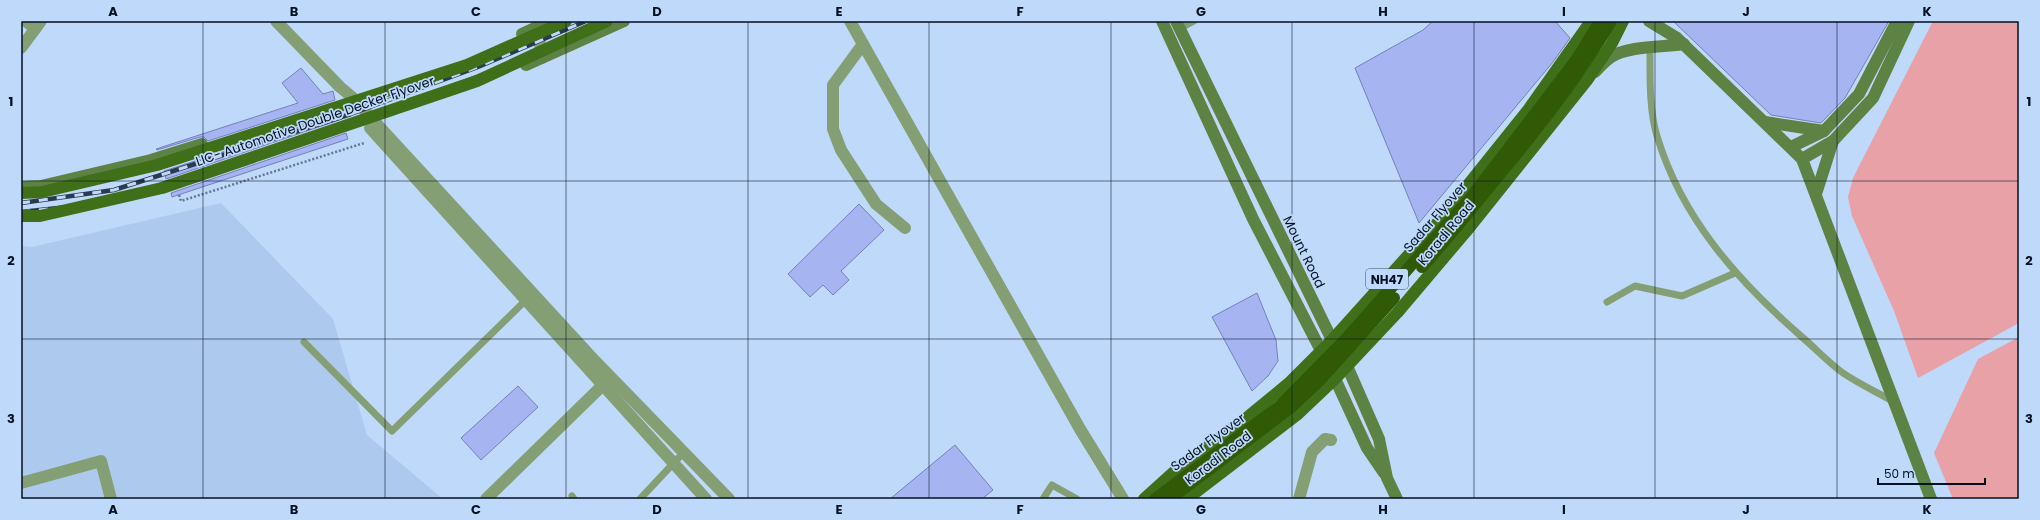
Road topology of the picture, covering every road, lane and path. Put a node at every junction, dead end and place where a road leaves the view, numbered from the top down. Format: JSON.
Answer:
{"nodes":[{"id":1,"x":26,"y":21,"type":"edge"},
{"id":2,"x":276,"y":21,"type":"edge"},
{"id":3,"x":550,"y":21,"type":"edge"},
{"id":4,"x":566,"y":21,"type":"edge"},
{"id":5,"x":607,"y":21,"type":"edge"},
{"id":6,"x":624,"y":21,"type":"edge"},
{"id":7,"x":850,"y":21,"type":"edge"},
{"id":8,"x":1162,"y":21,"type":"edge"},
{"id":9,"x":1194,"y":21,"type":"edge"},
{"id":10,"x":1591,"y":21,"type":"edge"},
{"id":11,"x":1600,"y":21,"type":"edge"},
{"id":12,"x":1611,"y":21,"type":"edge"},
{"id":13,"x":1623,"y":21,"type":"edge"},
{"id":14,"x":1648,"y":21,"type":"edge"},
{"id":15,"x":1897,"y":21,"type":"edge"},
{"id":16,"x":1909,"y":21,"type":"edge"},
{"id":17,"x":537,"y":24,"type":"edge"},
{"id":18,"x":38,"y":25,"type":"edge"},
{"id":19,"x":1177,"y":25,"type":"edge"},
{"id":20,"x":863,"y":44,"type":"junction"},
{"id":21,"x":1684,"y":44,"type":"junction"},
{"id":22,"x":21,"y":48,"type":"edge"},
{"id":23,"x":1650,"y":48,"type":"junction"},
{"id":24,"x":542,"y":58,"type":"junction"},
{"id":25,"x":1588,"y":79,"type":"junction"},
{"id":26,"x":348,"y":98,"type":"junction"},
{"id":27,"x":1765,"y":122,"type":"junction"},
{"id":28,"x":371,"y":123,"type":"junction"},
{"id":29,"x":1824,"y":131,"type":"junction"},
{"id":30,"x":1833,"y":141,"type":"junction"},
{"id":31,"x":364,"y":143,"type":"dead end"},
{"id":32,"x":1791,"y":147,"type":"junction"},
{"id":33,"x":1802,"y":159,"type":"junction"},
{"id":34,"x":21,"y":187,"type":"edge"},
{"id":35,"x":178,"y":187,"type":"junction"},
{"id":36,"x":21,"y":193,"type":"edge"},
{"id":37,"x":1816,"y":194,"type":"junction"},
{"id":38,"x":21,"y":216,"type":"edge"},
{"id":39,"x":21,"y":220,"type":"edge"},
{"id":40,"x":905,"y":228,"type":"dead end"},
{"id":41,"x":1735,"y":273,"type":"junction"},
{"id":42,"x":526,"y":300,"type":"junction"},
{"id":43,"x":1607,"y":302,"type":"dead end"},
{"id":44,"x":1332,"y":340,"type":"junction"},
{"id":45,"x":304,"y":342,"type":"dead end"},
{"id":46,"x":1320,"y":351,"type":"junction"},
{"id":47,"x":1347,"y":366,"type":"junction"},
{"id":48,"x":1335,"y":379,"type":"junction"},
{"id":49,"x":607,"y":381,"type":"junction"},
{"id":50,"x":1894,"y":402,"type":"junction"},
{"id":51,"x":1331,"y":440,"type":"dead end"},
{"id":52,"x":684,"y":452,"type":"junction"},
{"id":53,"x":673,"y":465,"type":"junction"},
{"id":54,"x":1387,"y":478,"type":"junction"},
{"id":55,"x":21,"y":483,"type":"edge"},
{"id":56,"x":111,"y":499,"type":"edge"},
{"id":57,"x":486,"y":499,"type":"edge"},
{"id":58,"x":640,"y":499,"type":"edge"},
{"id":59,"x":706,"y":499,"type":"edge"},
{"id":60,"x":729,"y":499,"type":"edge"},
{"id":61,"x":1043,"y":499,"type":"edge"},
{"id":62,"x":1077,"y":499,"type":"edge"},
{"id":63,"x":1123,"y":499,"type":"edge"},
{"id":64,"x":1144,"y":499,"type":"edge"},
{"id":65,"x":1155,"y":499,"type":"edge"},
{"id":66,"x":1170,"y":499,"type":"edge"},
{"id":67,"x":1187,"y":499,"type":"edge"},
{"id":68,"x":1299,"y":499,"type":"edge"},
{"id":69,"x":1397,"y":499,"type":"edge"},
{"id":70,"x":1931,"y":499,"type":"edge"}],
"edges":[{"from":1,"to":18,"type":"street"},
{"from":2,"to":26,"type":"street"},
{"from":3,"to":17,"type":"main road"},
{"from":4,"to":36,"type":"main road","name":"LIC- Automotive Double Decker Flyover","bridge":true},
{"from":5,"to":38,"type":"main road","name":"LIC- Automotive Double Decker Flyover","bridge":true},
{"from":6,"to":24,"type":"main road"},
{"from":7,"to":20,"type":"street"},
{"from":8,"to":46,"type":"main road"},
{"from":9,"to":19,"type":"lane"},
{"from":10,"to":44,"type":"main road","number":"NH47"},
{"from":11,"to":65,"type":"highway","name":"Sadar Flyover","bridge":true},
{"from":12,"to":66,"type":"highway","name":"Sadar Flyover","bridge":true},
{"from":13,"to":25,"type":"main road","name":"Koradi Road","number":"NH47"},
{"from":14,"to":21,"type":"main road"},
{"from":15,"to":29,"type":"main road"},
{"from":16,"to":30,"type":"main road"},
{"from":17,"to":24,"type":"street"},
{"from":17,"to":26,"type":"main road"},
{"from":18,"to":22,"type":"street"},
{"from":19,"to":44,"type":"main road","name":"Mount Road"},
{"from":20,"to":40,"type":"street"},
{"from":20,"to":63,"type":"street"},
{"from":21,"to":23,"type":"main road"},
{"from":21,"to":27,"type":"main road"},
{"from":23,"to":25,"type":"main road"},
{"from":23,"to":41,"type":"lane"},
{"from":24,"to":28,"type":"main road"},
{"from":25,"to":47,"type":"main road","name":"Koradi Road","number":"NH47"},
{"from":26,"to":28,"type":"street"},
{"from":26,"to":34,"type":"main road"},
{"from":27,"to":29,"type":"main road"},
{"from":27,"to":32,"type":"main road"},
{"from":28,"to":35,"type":"main road"},
{"from":28,"to":42,"type":"street"},
{"from":28,"to":49,"type":"street"},
{"from":29,"to":32,"type":"main road"},
{"from":30,"to":33,"type":"main road"},
{"from":30,"to":37,"type":"main road"},
{"from":31,"to":35,"type":"path"},
{"from":32,"to":33,"type":"main road"},
{"from":33,"to":37,"type":"main road"},
{"from":35,"to":39,"type":"main road"},
{"from":37,"to":50,"type":"main road"},
{"from":41,"to":43,"type":"lane"},
{"from":41,"to":50,"type":"lane"},
{"from":42,"to":45,"type":"lane"},
{"from":42,"to":49,"type":"street"},
{"from":44,"to":46,"type":"main road","number":"NH47"},
{"from":44,"to":47,"type":"main road","name":"Mount Road"},
{"from":46,"to":48,"type":"main road"},
{"from":46,"to":64,"type":"main road","number":"NH47"},
{"from":47,"to":48,"type":"main road","name":"Koradi Road","number":"NH47"},
{"from":47,"to":54,"type":"main road","name":"Mount Road"},
{"from":48,"to":54,"type":"main road"},
{"from":48,"to":67,"type":"main road","name":"Koradi Road","number":"NH47"},
{"from":49,"to":52,"type":"street"},
{"from":49,"to":53,"type":"street"},
{"from":49,"to":57,"type":"street"},
{"from":50,"to":70,"type":"main road"},
{"from":51,"to":68,"type":"street"},
{"from":52,"to":53,"type":"lane"},
{"from":52,"to":60,"type":"street"},
{"from":53,"to":58,"type":"lane"},
{"from":53,"to":59,"type":"street"},
{"from":54,"to":69,"type":"main road","name":"Mount Road"},
{"from":55,"to":56,"type":"street"},
{"from":61,"to":62,"type":"lane"}]}
